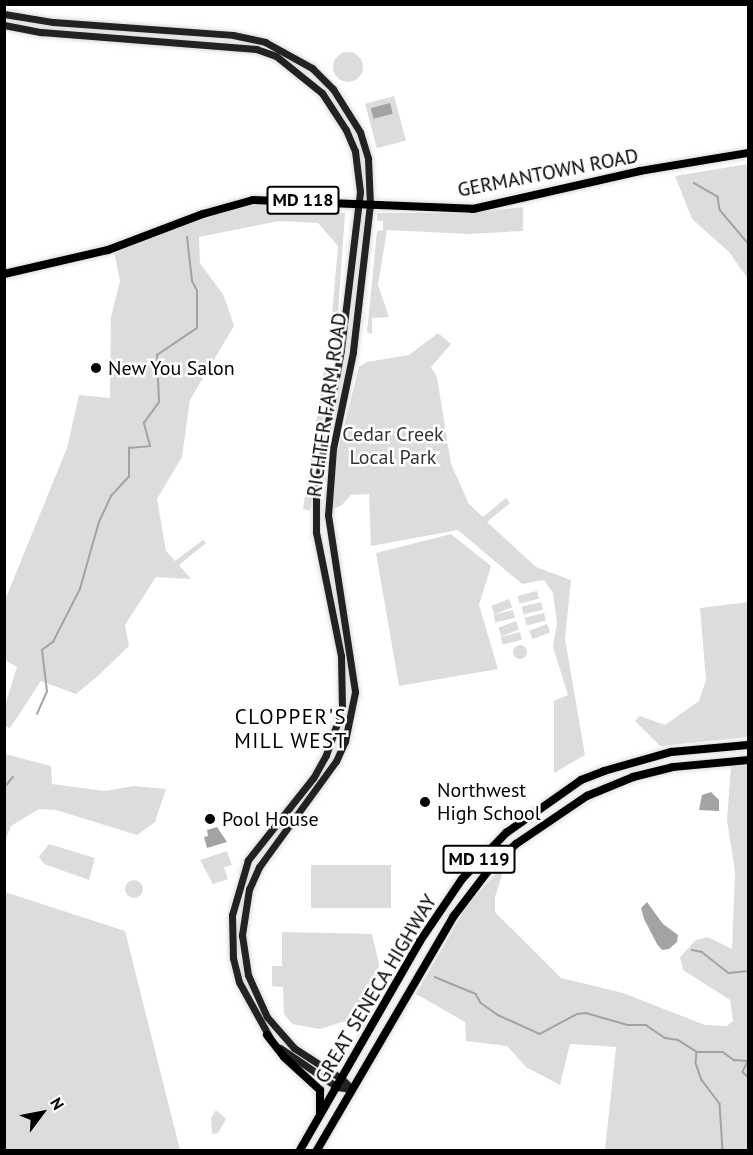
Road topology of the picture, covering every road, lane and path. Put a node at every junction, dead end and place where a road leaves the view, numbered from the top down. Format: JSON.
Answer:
{"nodes":[{"id":1,"x":4,"y":14,"type":"edge"},
{"id":2,"x":4,"y":25,"type":"edge"},
{"id":3,"x":748,"y":153,"type":"edge"},
{"id":4,"x":357,"y":203,"type":"junction"},
{"id":5,"x":370,"y":204,"type":"junction"},
{"id":6,"x":4,"y":274,"type":"edge"},
{"id":7,"x":748,"y":745,"type":"edge"},
{"id":8,"x":748,"y":760,"type":"edge"},
{"id":9,"x":267,"y":1035,"type":"junction"},
{"id":10,"x":342,"y":1078,"type":"junction"},
{"id":11,"x":337,"y":1087,"type":"junction"},
{"id":12,"x":352,"y":1089,"type":"junction"},
{"id":13,"x":320,"y":1115,"type":"junction"},
{"id":14,"x":300,"y":1150,"type":"edge"},
{"id":15,"x":317,"y":1150,"type":"edge"}],
"edges":[{"from":1,"to":5,"type":"main road","name":"RICHTER FARM ROAD"},
{"from":2,"to":4,"type":"main road","name":"RICHTER FARM ROAD"},
{"from":3,"to":5,"type":"main road","name":"GERMANTOWN ROAD","number":"MD 118"},
{"from":4,"to":5,"type":"main road","name":"GERMANTOWN ROAD","number":"MD 118"},
{"from":4,"to":6,"type":"main road","name":"GERMANTOWN ROAD","number":"MD 118"},
{"from":4,"to":9,"type":"main road","name":"RICHTER FARM ROAD"},
{"from":5,"to":10,"type":"main road","name":"RICHTER FARM ROAD"},
{"from":7,"to":10,"type":"main road","name":"GREAT SENECA HIGHWAY","number":"MD 119"},
{"from":8,"to":12,"type":"main road","name":"GREAT SENECA HIGHWAY","number":"MD 119"},
{"from":9,"to":11,"type":"main road","name":"RICHTER FARM ROAD"},
{"from":9,"to":13,"type":"main road"},
{"from":10,"to":11,"type":"main road","name":"GREAT SENECA HIGHWAY","number":"MD 119"},
{"from":10,"to":12,"type":"main road","name":"RICHTER FARM ROAD"},
{"from":11,"to":12,"type":"main road"},
{"from":11,"to":13,"type":"main road","name":"GREAT SENECA HIGHWAY","number":"MD 119"},
{"from":12,"to":15,"type":"main road","name":"GREAT SENECA HIGHWAY","number":"MD 119"},
{"from":13,"to":14,"type":"main road","name":"GREAT SENECA HIGHWAY","number":"MD 119"}]}
